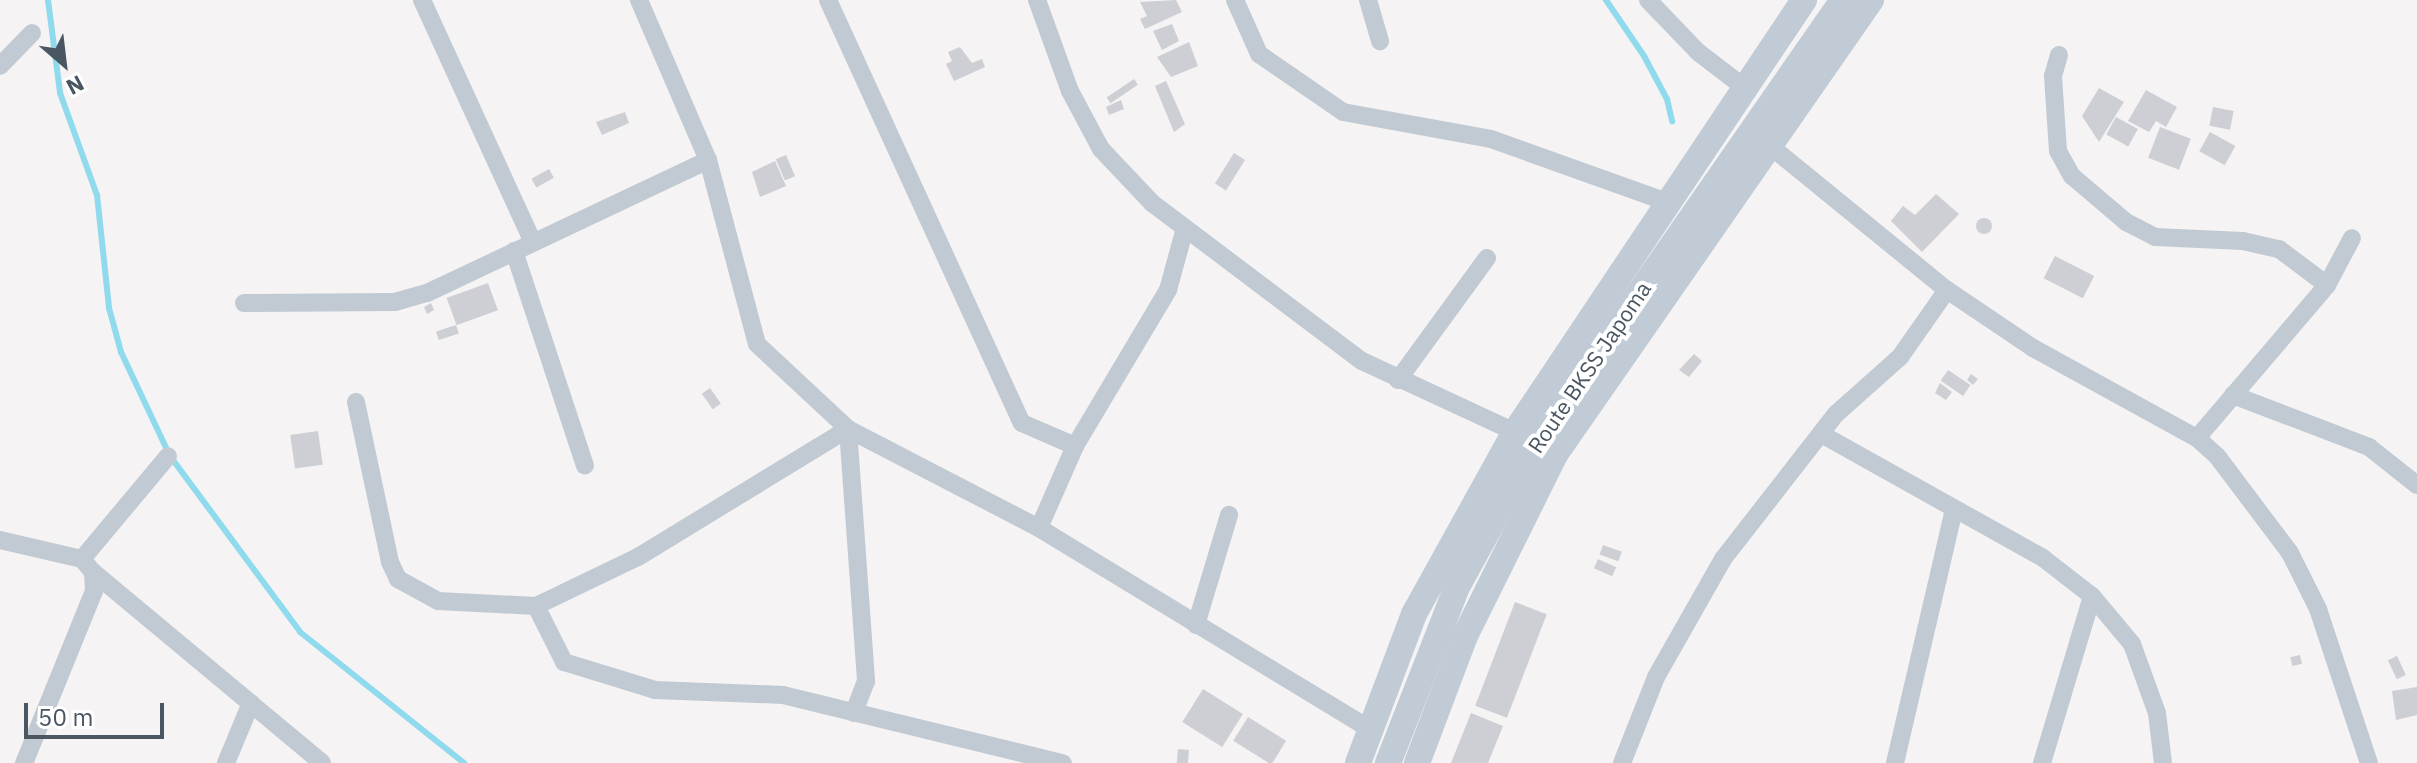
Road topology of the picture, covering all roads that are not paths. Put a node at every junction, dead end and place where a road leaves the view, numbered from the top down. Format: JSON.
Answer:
{"nodes":[{"id":1,"x":422,"y":0,"type":"edge"},
{"id":2,"x":639,"y":0,"type":"edge"},
{"id":3,"x":828,"y":0,"type":"edge"},
{"id":4,"x":1037,"y":0,"type":"edge"},
{"id":5,"x":1235,"y":0,"type":"edge"},
{"id":6,"x":1368,"y":0,"type":"edge"},
{"id":7,"x":1648,"y":0,"type":"edge"},
{"id":8,"x":1804,"y":0,"type":"edge"},
{"id":9,"x":1843,"y":0,"type":"edge"},
{"id":10,"x":1871,"y":0,"type":"edge"},
{"id":11,"x":32,"y":33,"type":"dead end"},
{"id":12,"x":1380,"y":41,"type":"dead end"},
{"id":13,"x":2059,"y":55,"type":"dead end"},
{"id":14,"x":0,"y":66,"type":"edge"},
{"id":15,"x":1745,"y":88,"type":"junction"},
{"id":16,"x":1769,"y":145,"type":"junction"},
{"id":17,"x":708,"y":160,"type":"junction"},
{"id":18,"x":1667,"y":202,"type":"junction"},
{"id":19,"x":1185,"y":228,"type":"junction"},
{"id":20,"x":2352,"y":238,"type":"dead end"},
{"id":21,"x":533,"y":242,"type":"junction"},
{"id":22,"x":514,"y":251,"type":"junction"},
{"id":23,"x":1487,"y":258,"type":"dead end"},
{"id":24,"x":2327,"y":285,"type":"junction"},
{"id":25,"x":1947,"y":290,"type":"junction"},
{"id":26,"x":244,"y":303,"type":"dead end"},
{"id":27,"x":1398,"y":380,"type":"junction"},
{"id":28,"x":2233,"y":395,"type":"junction"},
{"id":29,"x":356,"y":402,"type":"dead end"},
{"id":30,"x":848,"y":429,"type":"junction"},
{"id":31,"x":1515,"y":432,"type":"junction"},
{"id":32,"x":1823,"y":435,"type":"junction"},
{"id":33,"x":2197,"y":438,"type":"junction"},
{"id":34,"x":1075,"y":446,"type":"junction"},
{"id":35,"x":168,"y":456,"type":"dead end"},
{"id":36,"x":585,"y":466,"type":"dead end"},
{"id":37,"x":2417,"y":485,"type":"edge"},
{"id":38,"x":1954,"y":509,"type":"junction"},
{"id":39,"x":1229,"y":515,"type":"dead end"},
{"id":40,"x":1039,"y":528,"type":"junction"},
{"id":41,"x":0,"y":540,"type":"edge"},
{"id":42,"x":88,"y":565,"type":"junction"},
{"id":43,"x":2092,"y":596,"type":"junction"},
{"id":44,"x":536,"y":606,"type":"junction"},
{"id":45,"x":1196,"y":625,"type":"junction"},
{"id":46,"x":251,"y":703,"type":"junction"},
{"id":47,"x":854,"y":713,"type":"junction"},
{"id":48,"x":1370,"y":729,"type":"junction"},
{"id":49,"x":1008,"y":756,"type":"edge"},
{"id":50,"x":24,"y":763,"type":"edge"},
{"id":51,"x":226,"y":763,"type":"edge"},
{"id":52,"x":322,"y":763,"type":"edge"},
{"id":53,"x":1063,"y":763,"type":"edge"},
{"id":54,"x":1358,"y":763,"type":"edge"},
{"id":55,"x":1388,"y":763,"type":"edge"},
{"id":56,"x":1417,"y":763,"type":"edge"},
{"id":57,"x":1622,"y":763,"type":"edge"},
{"id":58,"x":1895,"y":763,"type":"edge"},
{"id":59,"x":2042,"y":763,"type":"edge"},
{"id":60,"x":2163,"y":763,"type":"edge"},
{"id":61,"x":2369,"y":763,"type":"edge"}],
"edges":[{"from":1,"to":21,"type":"street"},
{"from":2,"to":17,"type":"street"},
{"from":3,"to":34,"type":"street"},
{"from":4,"to":19,"type":"street"},
{"from":5,"to":18,"type":"street"},
{"from":6,"to":12,"type":"street"},
{"from":7,"to":15,"type":"street"},
{"from":8,"to":15,"type":"main road"},
{"from":9,"to":55,"type":"main road","name":"Route BKSS Japoma"},
{"from":10,"to":16,"type":"main road"},
{"from":11,"to":14,"type":"street"},
{"from":13,"to":24,"type":"street"},
{"from":15,"to":18,"type":"main road"},
{"from":16,"to":25,"type":"street"},
{"from":16,"to":56,"type":"main road"},
{"from":17,"to":21,"type":"street"},
{"from":17,"to":30,"type":"street"},
{"from":18,"to":31,"type":"main road"},
{"from":19,"to":27,"type":"street"},
{"from":19,"to":34,"type":"street"},
{"from":20,"to":24,"type":"street"},
{"from":21,"to":22,"type":"street"},
{"from":22,"to":26,"type":"street"},
{"from":22,"to":36,"type":"street"},
{"from":23,"to":27,"type":"street"},
{"from":24,"to":28,"type":"street"},
{"from":25,"to":32,"type":"street"},
{"from":25,"to":33,"type":"street"},
{"from":27,"to":31,"type":"street"},
{"from":28,"to":33,"type":"street"},
{"from":28,"to":37,"type":"street"},
{"from":29,"to":44,"type":"street"},
{"from":30,"to":40,"type":"street"},
{"from":30,"to":44,"type":"street"},
{"from":30,"to":47,"type":"street"},
{"from":31,"to":48,"type":"main road"},
{"from":32,"to":38,"type":"street"},
{"from":32,"to":57,"type":"street"},
{"from":33,"to":61,"type":"street"},
{"from":34,"to":40,"type":"street"},
{"from":35,"to":42,"type":"street"},
{"from":38,"to":43,"type":"street"},
{"from":38,"to":58,"type":"street"},
{"from":39,"to":45,"type":"street"},
{"from":40,"to":45,"type":"street"},
{"from":41,"to":42,"type":"street"},
{"from":42,"to":46,"type":"street"},
{"from":42,"to":50,"type":"street"},
{"from":43,"to":59,"type":"street"},
{"from":43,"to":60,"type":"street"},
{"from":44,"to":47,"type":"street"},
{"from":45,"to":48,"type":"street"},
{"from":46,"to":51,"type":"street"},
{"from":46,"to":52,"type":"street"},
{"from":47,"to":49,"type":"street"},
{"from":48,"to":54,"type":"main road"},
{"from":49,"to":53,"type":"street"}]}
